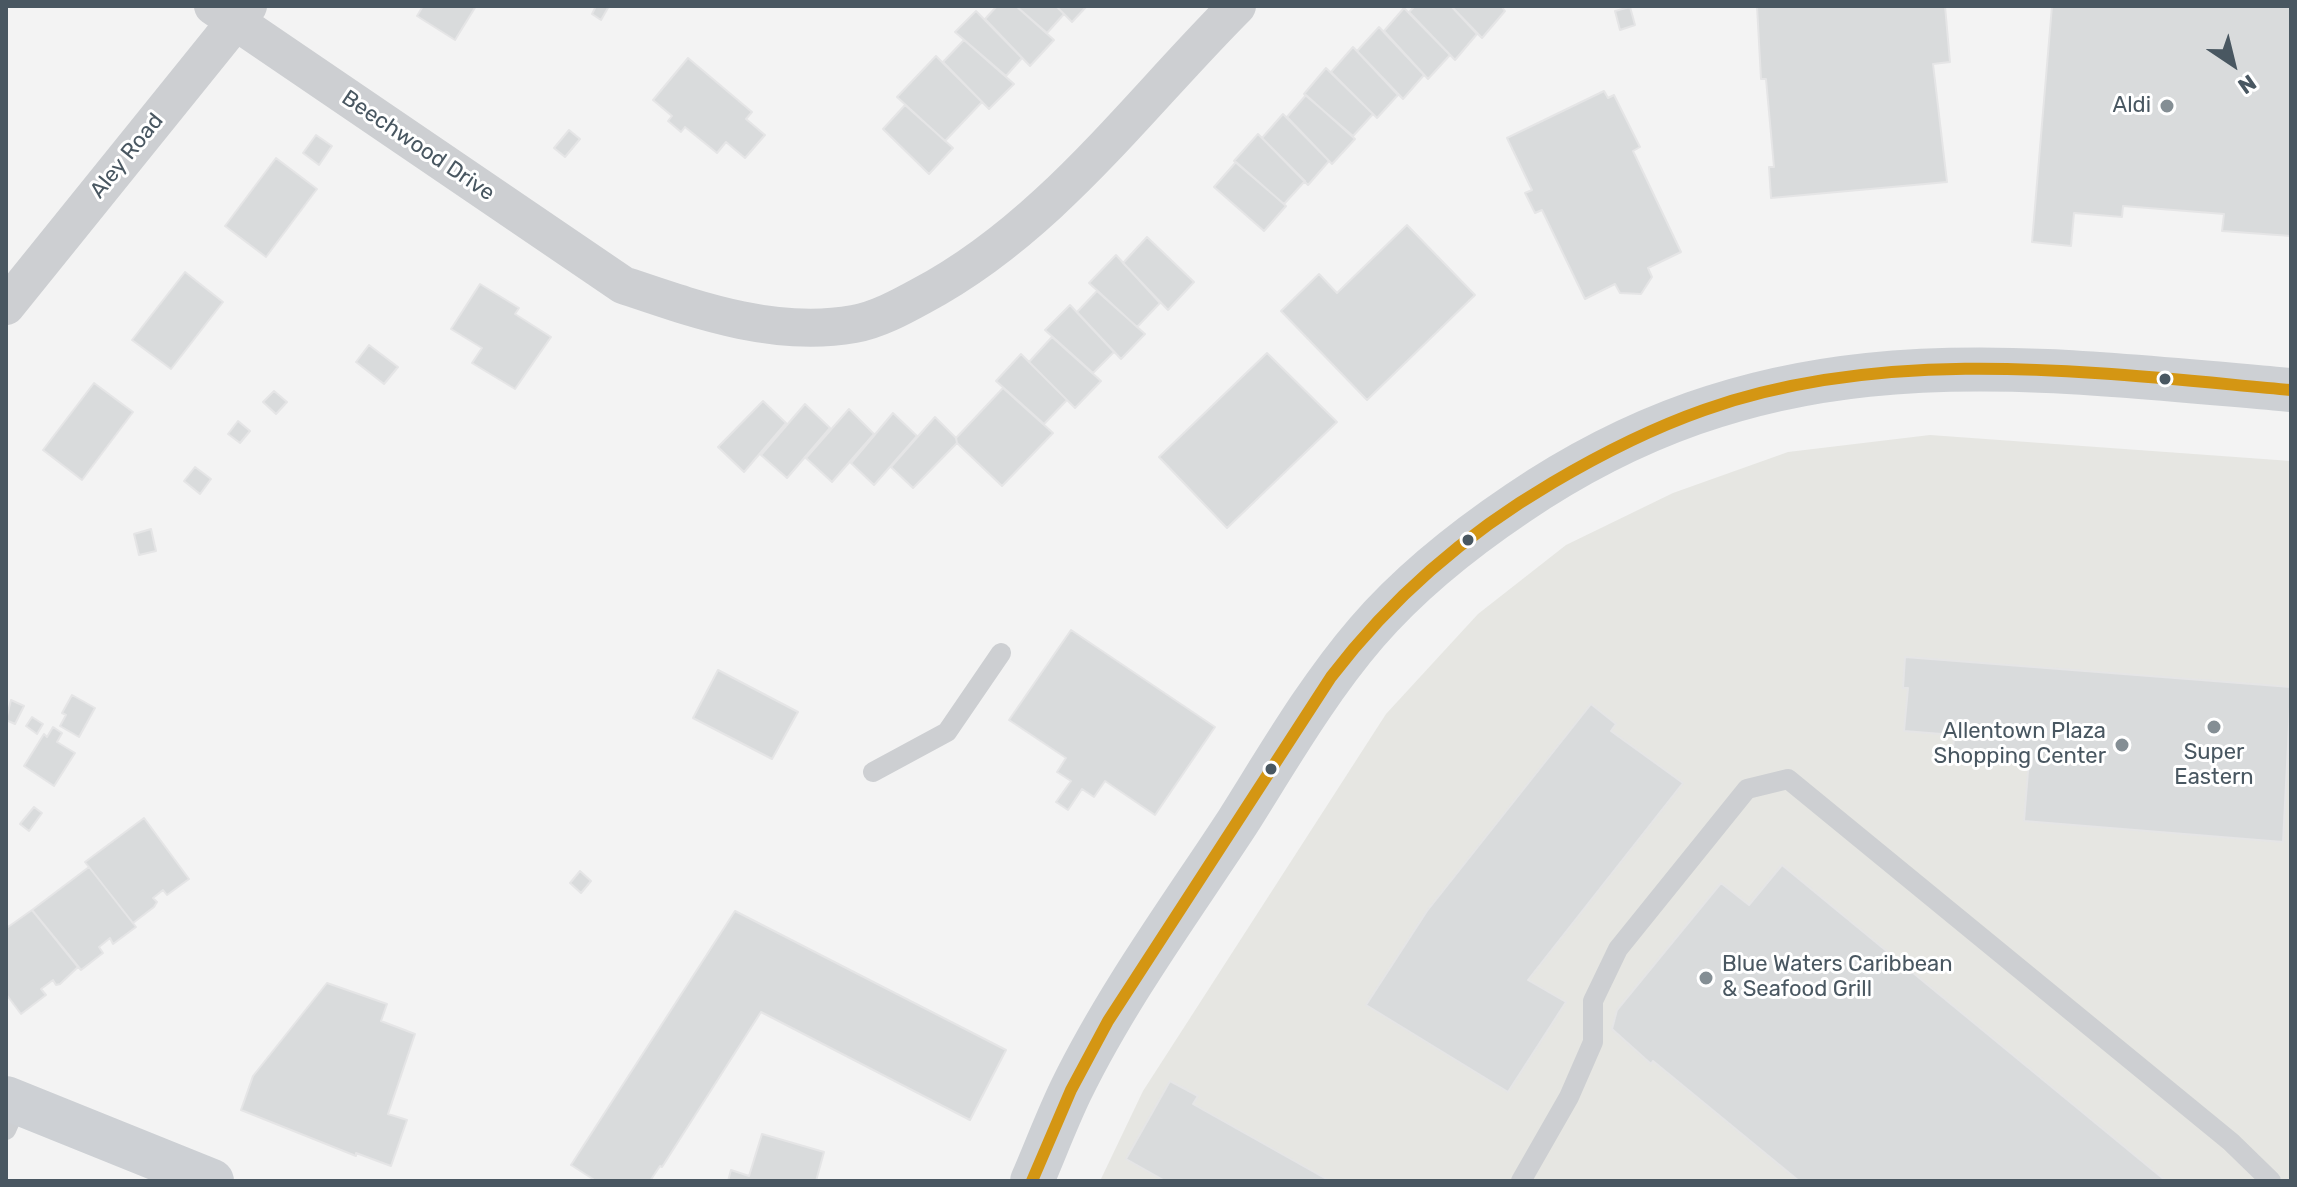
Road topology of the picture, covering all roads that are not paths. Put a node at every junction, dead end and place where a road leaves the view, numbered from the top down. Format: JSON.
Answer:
{"nodes":[{"id":1,"x":1237,"y":6,"type":"edge"},
{"id":2,"x":232,"y":11,"type":"edge"},
{"id":3,"x":6,"y":306,"type":"edge"},
{"id":4,"x":2291,"y":390,"type":"edge"},
{"id":5,"x":1001,"y":653,"type":"dead end"},
{"id":6,"x":873,"y":772,"type":"dead end"},
{"id":7,"x":10,"y":1110,"type":"edge"},
{"id":8,"x":212,"y":1181,"type":"edge"},
{"id":9,"x":1032,"y":1181,"type":"edge"},
{"id":10,"x":1521,"y":1181,"type":"edge"},
{"id":11,"x":2271,"y":1181,"type":"edge"}],
"edges":[{"from":1,"to":2,"type":"street","name":"Beechwood Drive"},
{"from":2,"to":3,"type":"street","name":"Aley Road"},
{"from":4,"to":9,"type":"street"},
{"from":5,"to":6,"type":"lane"},
{"from":7,"to":8,"type":"street"},
{"from":10,"to":11,"type":"lane"}]}
